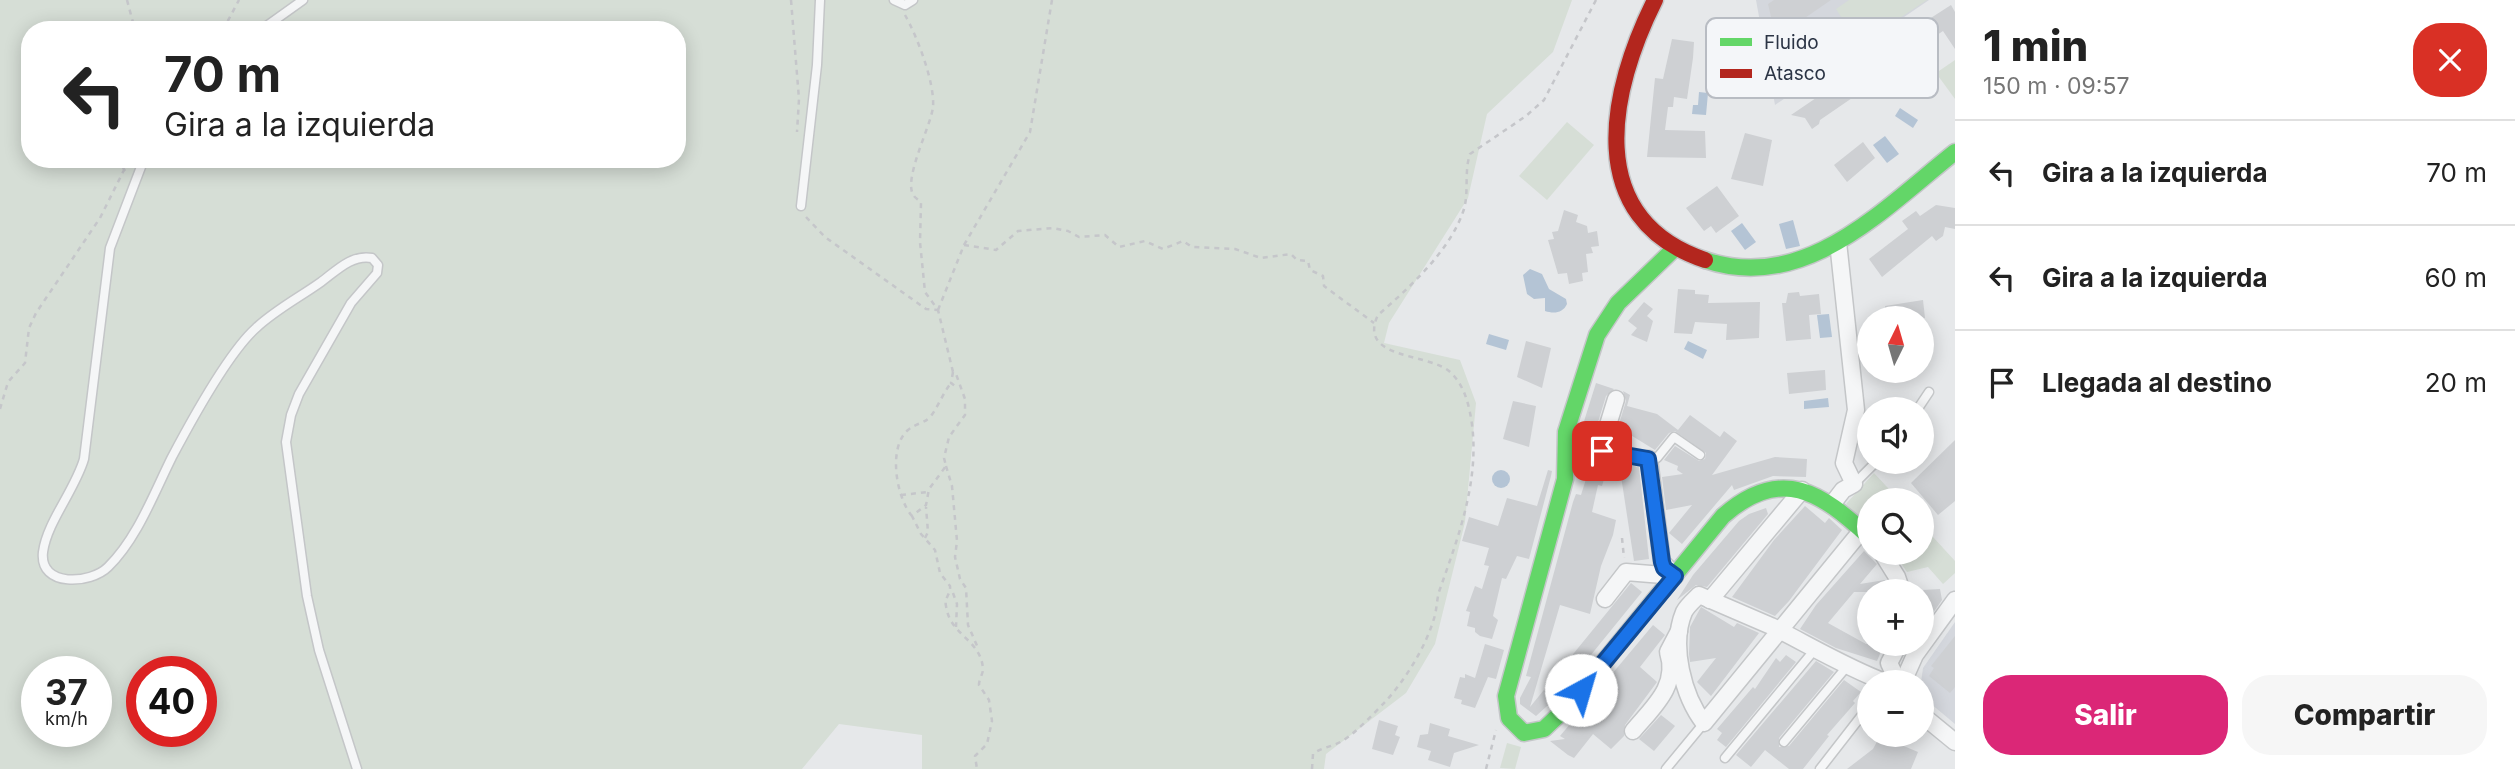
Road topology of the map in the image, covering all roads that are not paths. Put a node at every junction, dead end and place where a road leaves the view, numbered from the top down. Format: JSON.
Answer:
{"nodes":[{"id":1,"x":303,"y":0,"type":"edge"},
{"id":2,"x":820,"y":0,"type":"edge"},
{"id":3,"x":894,"y":0,"type":"edge"},
{"id":4,"x":913,"y":0,"type":"edge"},
{"id":5,"x":1656,"y":0,"type":"edge"},
{"id":6,"x":274,"y":21,"type":"edge"},
{"id":7,"x":1955,"y":152,"type":"edge"},
{"id":8,"x":140,"y":168,"type":"edge"},
{"id":9,"x":801,"y":206,"type":"road end"},
{"id":10,"x":1838,"y":242,"type":"junction"},
{"id":11,"x":1674,"y":249,"type":"junction"},
{"id":12,"x":1929,"y":392,"type":"dead end"},
{"id":13,"x":1926,"y":397,"type":"edge"},
{"id":14,"x":1616,"y":399,"type":"dead end"},
{"id":15,"x":1600,"y":451,"type":"junction"},
{"id":16,"x":1568,"y":453,"type":"junction"},
{"id":17,"x":1700,"y":455,"type":"dead end"},
{"id":18,"x":1648,"y":459,"type":"junction"},
{"id":19,"x":1864,"y":474,"type":"edge"},
{"id":20,"x":1854,"y":484,"type":"junction"},
{"id":21,"x":1802,"y":490,"type":"junction"},
{"id":22,"x":1833,"y":503,"type":"junction"},
{"id":23,"x":1857,"y":526,"type":"edge"},
{"id":24,"x":1857,"y":543,"type":"edge"},
{"id":25,"x":1675,"y":576,"type":"junction"},
{"id":26,"x":1704,"y":598,"type":"junction"},
{"id":27,"x":1605,"y":599,"type":"dead end"},
{"id":28,"x":1955,"y":600,"type":"edge"},
{"id":29,"x":1682,"y":626,"type":"junction"},
{"id":30,"x":1780,"y":630,"type":"junction"},
{"id":31,"x":1816,"y":648,"type":"junction"},
{"id":32,"x":1849,"y":664,"type":"junction"},
{"id":33,"x":1861,"y":670,"type":"edge"},
{"id":34,"x":1907,"y":670,"type":"edge"},
{"id":35,"x":1857,"y":721,"type":"edge"},
{"id":36,"x":1704,"y":723,"type":"junction"},
{"id":37,"x":1934,"y":725,"type":"edge"},
{"id":38,"x":1633,"y":731,"type":"dead end"},
{"id":39,"x":1784,"y":742,"type":"dead end"},
{"id":40,"x":1955,"y":742,"type":"edge"},
{"id":41,"x":1725,"y":758,"type":"dead end"},
{"id":42,"x":357,"y":769,"type":"edge"},
{"id":43,"x":1666,"y":769,"type":"edge"},
{"id":44,"x":1820,"y":769,"type":"edge"}],
"edges":[{"from":1,"to":6,"type":"lane"},
{"from":2,"to":9,"type":"lane"},
{"from":3,"to":4,"type":"lane"},
{"from":5,"to":11,"type":"street"},
{"from":7,"to":10,"type":"street"},
{"from":8,"to":42,"type":"lane"},
{"from":10,"to":11,"type":"street"},
{"from":10,"to":20,"type":"street"},
{"from":11,"to":16,"type":"street"},
{"from":12,"to":13,"type":"lane"},
{"from":14,"to":15,"type":"street"},
{"from":15,"to":16,"type":"lane"},
{"from":15,"to":18,"type":"lane"},
{"from":16,"to":25,"type":"street"},
{"from":17,"to":18,"type":"lane"},
{"from":18,"to":25,"type":"street"},
{"from":19,"to":20,"type":"lane"},
{"from":20,"to":22,"type":"street"},
{"from":21,"to":22,"type":"street"},
{"from":21,"to":25,"type":"street"},
{"from":21,"to":26,"type":"street"},
{"from":22,"to":23,"type":"street"},
{"from":24,"to":30,"type":"street"},
{"from":25,"to":27,"type":"street"},
{"from":26,"to":29,"type":"street"},
{"from":26,"to":30,"type":"street"},
{"from":28,"to":34,"type":"street"},
{"from":29,"to":36,"type":"street"},
{"from":29,"to":38,"type":"street"},
{"from":30,"to":31,"type":"street"},
{"from":30,"to":36,"type":"street"},
{"from":31,"to":32,"type":"street"},
{"from":31,"to":41,"type":"lane"},
{"from":32,"to":33,"type":"street"},
{"from":32,"to":39,"type":"lane"},
{"from":35,"to":44,"type":"lane"},
{"from":36,"to":43,"type":"lane"},
{"from":37,"to":40,"type":"street"}]}
